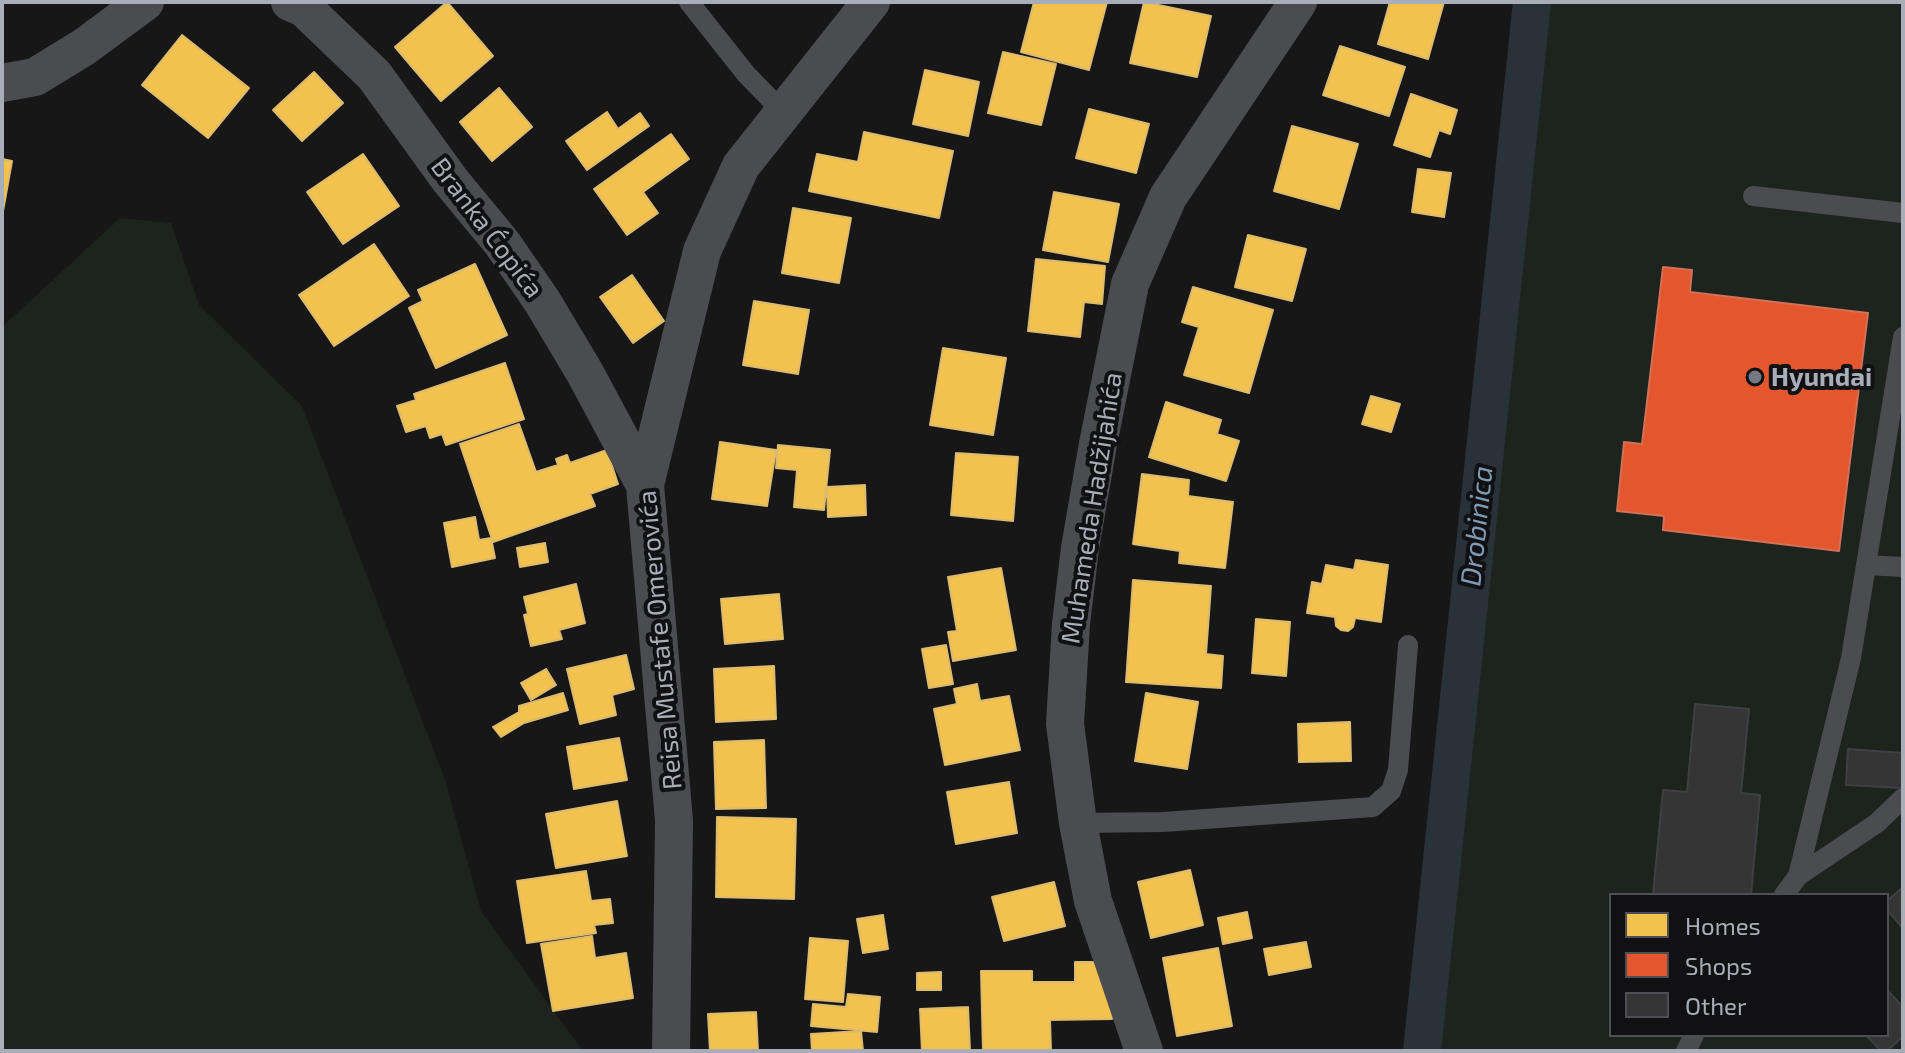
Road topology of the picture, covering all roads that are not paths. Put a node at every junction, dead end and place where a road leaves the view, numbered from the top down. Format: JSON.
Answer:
{"nodes":[{"id":1,"x":145,"y":2,"type":"edge"},
{"id":2,"x":290,"y":2,"type":"edge"},
{"id":3,"x":689,"y":2,"type":"edge"},
{"id":4,"x":871,"y":2,"type":"edge"},
{"id":5,"x":1298,"y":2,"type":"edge"},
{"id":6,"x":2,"y":83,"type":"edge"},
{"id":7,"x":784,"y":113,"type":"junction"},
{"id":8,"x":1753,"y":196,"type":"dead end"},
{"id":9,"x":1903,"y":213,"type":"edge"},
{"id":10,"x":1903,"y":337,"type":"edge"},
{"id":11,"x":645,"y":485,"type":"junction"},
{"id":12,"x":1866,"y":565,"type":"junction"},
{"id":13,"x":1903,"y":567,"type":"edge"},
{"id":14,"x":1408,"y":645,"type":"dead end"},
{"id":15,"x":1903,"y":798,"type":"edge"},
{"id":16,"x":1078,"y":823,"type":"junction"},
{"id":17,"x":1798,"y":876,"type":"junction"},
{"id":18,"x":1785,"y":893,"type":"edge"},
{"id":19,"x":671,"y":1051,"type":"edge"},
{"id":20,"x":1144,"y":1051,"type":"edge"}],
"edges":[{"from":1,"to":6,"type":"street"},
{"from":2,"to":11,"type":"street","name":"Branka Ćopića"},
{"from":3,"to":7,"type":"lane"},
{"from":4,"to":7,"type":"street","name":"Reisa Mustafe Omerovića"},
{"from":5,"to":16,"type":"street","name":"Muhameda Hadžijahića"},
{"from":7,"to":11,"type":"street","name":"Reisa Mustafe Omerovića"},
{"from":8,"to":9,"type":"lane"},
{"from":10,"to":12,"type":"lane"},
{"from":11,"to":19,"type":"street","name":"Reisa Mustafe Omerovića"},
{"from":12,"to":13,"type":"lane"},
{"from":12,"to":17,"type":"lane"},
{"from":14,"to":16,"type":"lane"},
{"from":15,"to":17,"type":"lane"},
{"from":16,"to":20,"type":"street","name":"Muhameda Hadžijahića"},
{"from":17,"to":18,"type":"lane"}]}
